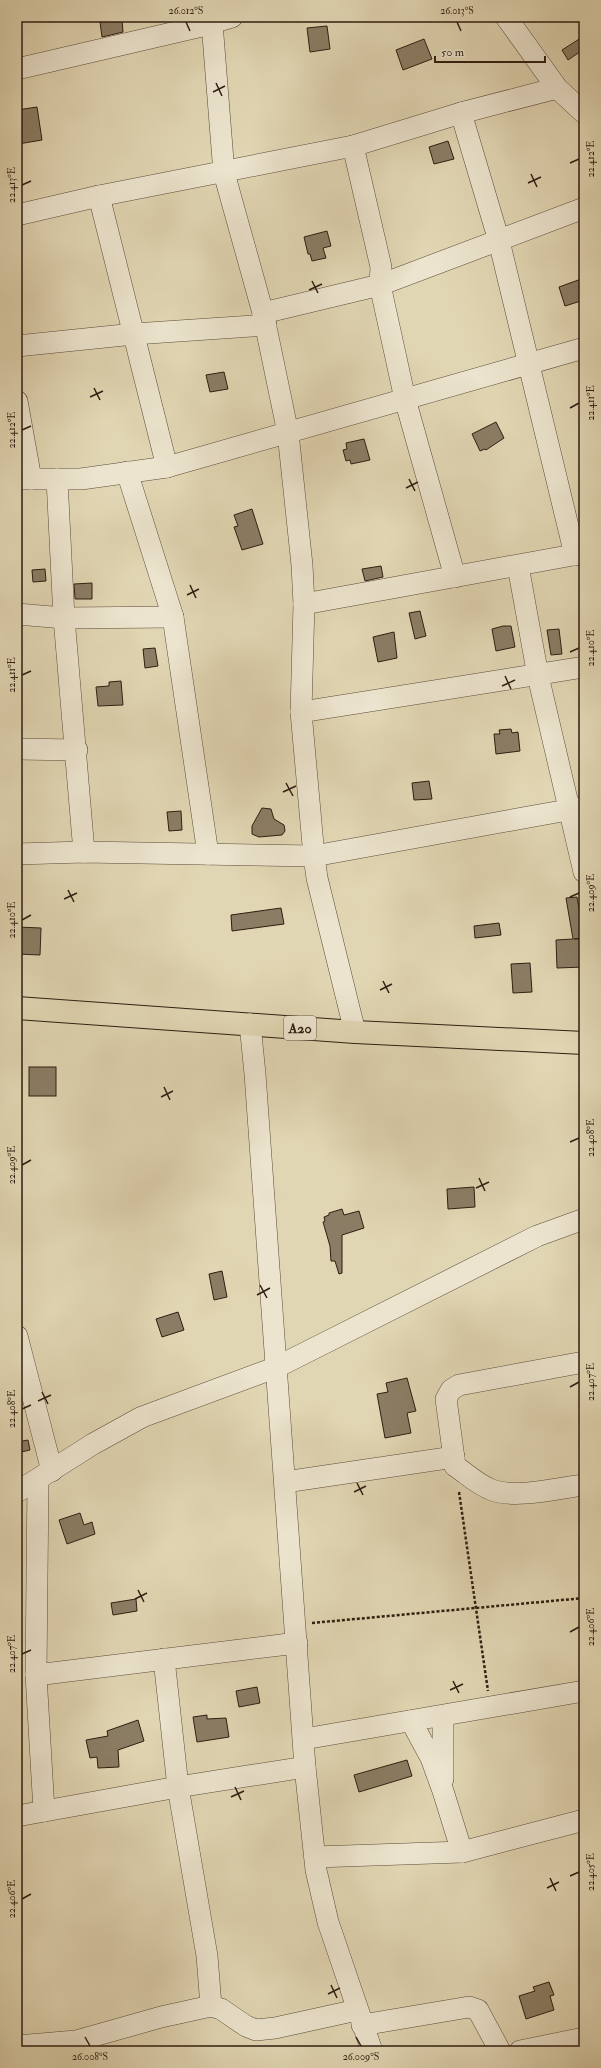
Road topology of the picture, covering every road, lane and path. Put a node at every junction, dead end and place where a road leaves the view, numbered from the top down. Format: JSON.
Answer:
{"nodes":[{"id":1,"x":232,"y":17,"type":"edge"},
{"id":2,"x":506,"y":17,"type":"edge"},
{"id":3,"x":212,"y":23,"type":"junction"},
{"id":4,"x":17,"y":69,"type":"edge"},
{"id":5,"x":557,"y":88,"type":"junction"},
{"id":6,"x":461,"y":113,"type":"junction"},
{"id":7,"x":584,"y":113,"type":"edge"},
{"id":8,"x":353,"y":146,"type":"junction"},
{"id":9,"x":224,"y":173,"type":"junction"},
{"id":10,"x":99,"y":196,"type":"junction"},
{"id":11,"x":584,"y":208,"type":"edge"},
{"id":12,"x":17,"y":215,"type":"edge"},
{"id":13,"x":499,"y":240,"type":"junction"},
{"id":14,"x":380,"y":285,"type":"junction"},
{"id":15,"x":264,"y":319,"type":"junction"},
{"id":16,"x":134,"y":334,"type":"junction"},
{"id":17,"x":17,"y":346,"type":"edge"},
{"id":18,"x":584,"y":348,"type":"edge"},
{"id":19,"x":528,"y":363,"type":"junction"},
{"id":20,"x":405,"y":399,"type":"junction"},
{"id":21,"x":17,"y":401,"type":"edge"},
{"id":22,"x":288,"y":432,"type":"junction"},
{"id":23,"x":167,"y":467,"type":"junction"},
{"id":24,"x":127,"y":472,"type":"junction"},
{"id":25,"x":24,"y":479,"type":"edge"},
{"id":26,"x":57,"y":479,"type":"junction"},
{"id":27,"x":580,"y":554,"type":"edge"},
{"id":28,"x":518,"y":566,"type":"junction"},
{"id":29,"x":455,"y":577,"type":"junction"},
{"id":30,"x":304,"y":604,"type":"junction"},
{"id":31,"x":17,"y":614,"type":"edge"},
{"id":32,"x":174,"y":617,"type":"junction"},
{"id":33,"x":64,"y":618,"type":"junction"},
{"id":34,"x":584,"y":667,"type":"edge"},
{"id":35,"x":538,"y":676,"type":"junction"},
{"id":36,"x":301,"y":712,"type":"junction"},
{"id":37,"x":17,"y":749,"type":"edge"},
{"id":38,"x":77,"y":750,"type":"junction"},
{"id":39,"x":576,"y":808,"type":"edge"},
{"id":40,"x":84,"y":852,"type":"junction"},
{"id":41,"x":17,"y":854,"type":"edge"},
{"id":42,"x":208,"y":854,"type":"junction"},
{"id":43,"x":314,"y":856,"type":"junction"},
{"id":44,"x":584,"y":872,"type":"edge"},
{"id":45,"x":17,"y":1008,"type":"edge"},
{"id":46,"x":250,"y":1024,"type":"junction"},
{"id":47,"x":355,"y":1032,"type":"junction"},
{"id":48,"x":584,"y":1043,"type":"edge"},
{"id":49,"x":584,"y":1219,"type":"edge"},
{"id":50,"x":17,"y":1336,"type":"edge"},
{"id":51,"x":584,"y":1362,"type":"edge"},
{"id":52,"x":277,"y":1367,"type":"junction"},
{"id":53,"x":455,"y":1461,"type":"junction"},
{"id":54,"x":45,"y":1476,"type":"junction"},
{"id":55,"x":286,"y":1482,"type":"junction"},
{"id":56,"x":584,"y":1485,"type":"edge"},
{"id":57,"x":17,"y":1492,"type":"edge"},
{"id":58,"x":584,"y":1598,"type":"edge"},
{"id":59,"x":476,"y":1608,"type":"junction"},
{"id":60,"x":297,"y":1634,"type":"junction"},
{"id":61,"x":164,"y":1659,"type":"junction"},
{"id":62,"x":36,"y":1675,"type":"junction"},
{"id":63,"x":584,"y":1691,"type":"edge"},
{"id":64,"x":491,"y":1708,"type":"junction"},
{"id":65,"x":443,"y":1716,"type":"junction"},
{"id":66,"x":411,"y":1721,"type":"junction"},
{"id":67,"x":304,"y":1739,"type":"junction"},
{"id":68,"x":305,"y":1767,"type":"junction"},
{"id":69,"x":178,"y":1787,"type":"junction"},
{"id":70,"x":443,"y":1791,"type":"junction"},
{"id":71,"x":44,"y":1811,"type":"junction"},
{"id":72,"x":17,"y":1816,"type":"edge"},
{"id":73,"x":584,"y":1820,"type":"edge"},
{"id":74,"x":462,"y":1852,"type":"junction"},
{"id":75,"x":315,"y":1857,"type":"junction"},
{"id":76,"x":211,"y":2006,"type":"junction"},
{"id":77,"x":359,"y":2017,"type":"junction"},
{"id":78,"x":584,"y":2038,"type":"edge"},
{"id":79,"x":17,"y":2046,"type":"edge"},
{"id":80,"x":372,"y":2051,"type":"edge"},
{"id":81,"x":500,"y":2051,"type":"edge"},
{"id":82,"x":520,"y":2051,"type":"edge"}],
"edges":[{"from":1,"to":3,"type":"street"},
{"from":2,"to":5,"type":"street"},
{"from":3,"to":4,"type":"street"},
{"from":3,"to":9,"type":"street"},
{"from":5,"to":6,"type":"street"},
{"from":5,"to":7,"type":"street"},
{"from":6,"to":8,"type":"street"},
{"from":6,"to":13,"type":"street"},
{"from":8,"to":9,"type":"street"},
{"from":8,"to":14,"type":"street"},
{"from":9,"to":10,"type":"street"},
{"from":9,"to":15,"type":"street"},
{"from":10,"to":12,"type":"street"},
{"from":10,"to":16,"type":"street"},
{"from":11,"to":13,"type":"street"},
{"from":13,"to":14,"type":"street"},
{"from":13,"to":19,"type":"street"},
{"from":14,"to":15,"type":"street"},
{"from":14,"to":20,"type":"street"},
{"from":15,"to":16,"type":"street"},
{"from":15,"to":22,"type":"street"},
{"from":16,"to":17,"type":"street"},
{"from":16,"to":23,"type":"street"},
{"from":18,"to":19,"type":"street"},
{"from":19,"to":20,"type":"street"},
{"from":19,"to":27,"type":"street"},
{"from":20,"to":22,"type":"street"},
{"from":20,"to":29,"type":"street"},
{"from":21,"to":25,"type":"street"},
{"from":22,"to":23,"type":"street"},
{"from":22,"to":30,"type":"street"},
{"from":23,"to":24,"type":"street"},
{"from":24,"to":26,"type":"street"},
{"from":24,"to":32,"type":"street"},
{"from":25,"to":26,"type":"street"},
{"from":26,"to":33,"type":"street"},
{"from":27,"to":28,"type":"street"},
{"from":28,"to":29,"type":"street"},
{"from":28,"to":35,"type":"street"},
{"from":29,"to":30,"type":"street"},
{"from":30,"to":36,"type":"street"},
{"from":31,"to":33,"type":"street"},
{"from":32,"to":33,"type":"street"},
{"from":32,"to":42,"type":"street"},
{"from":33,"to":38,"type":"street"},
{"from":34,"to":35,"type":"street"},
{"from":35,"to":36,"type":"street"},
{"from":35,"to":39,"type":"street"},
{"from":36,"to":43,"type":"street"},
{"from":37,"to":38,"type":"street"},
{"from":38,"to":40,"type":"street"},
{"from":39,"to":43,"type":"street"},
{"from":39,"to":44,"type":"street"},
{"from":40,"to":41,"type":"street"},
{"from":40,"to":42,"type":"street"},
{"from":42,"to":43,"type":"street"},
{"from":43,"to":47,"type":"street"},
{"from":45,"to":46,"type":"main road","number":"A20"},
{"from":46,"to":47,"type":"main road","number":"A20"},
{"from":46,"to":52,"type":"street"},
{"from":47,"to":48,"type":"main road","number":"A20"},
{"from":49,"to":52,"type":"street"},
{"from":50,"to":54,"type":"street"},
{"from":51,"to":53,"type":"street"},
{"from":52,"to":54,"type":"street"},
{"from":52,"to":55,"type":"street"},
{"from":53,"to":55,"type":"street"},
{"from":53,"to":56,"type":"street"},
{"from":53,"to":59,"type":"path"},
{"from":54,"to":57,"type":"street"},
{"from":54,"to":62,"type":"street"},
{"from":55,"to":60,"type":"street"},
{"from":58,"to":59,"type":"path"},
{"from":59,"to":60,"type":"path"},
{"from":59,"to":64,"type":"path"},
{"from":60,"to":61,"type":"street"},
{"from":60,"to":67,"type":"street"},
{"from":61,"to":62,"type":"street"},
{"from":61,"to":69,"type":"street"},
{"from":62,"to":71,"type":"street"},
{"from":63,"to":64,"type":"street"},
{"from":64,"to":65,"type":"street"},
{"from":65,"to":66,"type":"street"},
{"from":65,"to":70,"type":"street"},
{"from":66,"to":67,"type":"street"},
{"from":66,"to":70,"type":"street"},
{"from":67,"to":68,"type":"street"},
{"from":68,"to":69,"type":"street"},
{"from":68,"to":75,"type":"street"},
{"from":69,"to":71,"type":"street"},
{"from":69,"to":76,"type":"street"},
{"from":70,"to":74,"type":"street"},
{"from":71,"to":72,"type":"street"},
{"from":73,"to":74,"type":"street"},
{"from":74,"to":75,"type":"street"},
{"from":75,"to":77,"type":"street"},
{"from":76,"to":77,"type":"street"},
{"from":76,"to":79,"type":"street"},
{"from":77,"to":80,"type":"street"},
{"from":77,"to":81,"type":"street"},
{"from":78,"to":82,"type":"street"}]}
